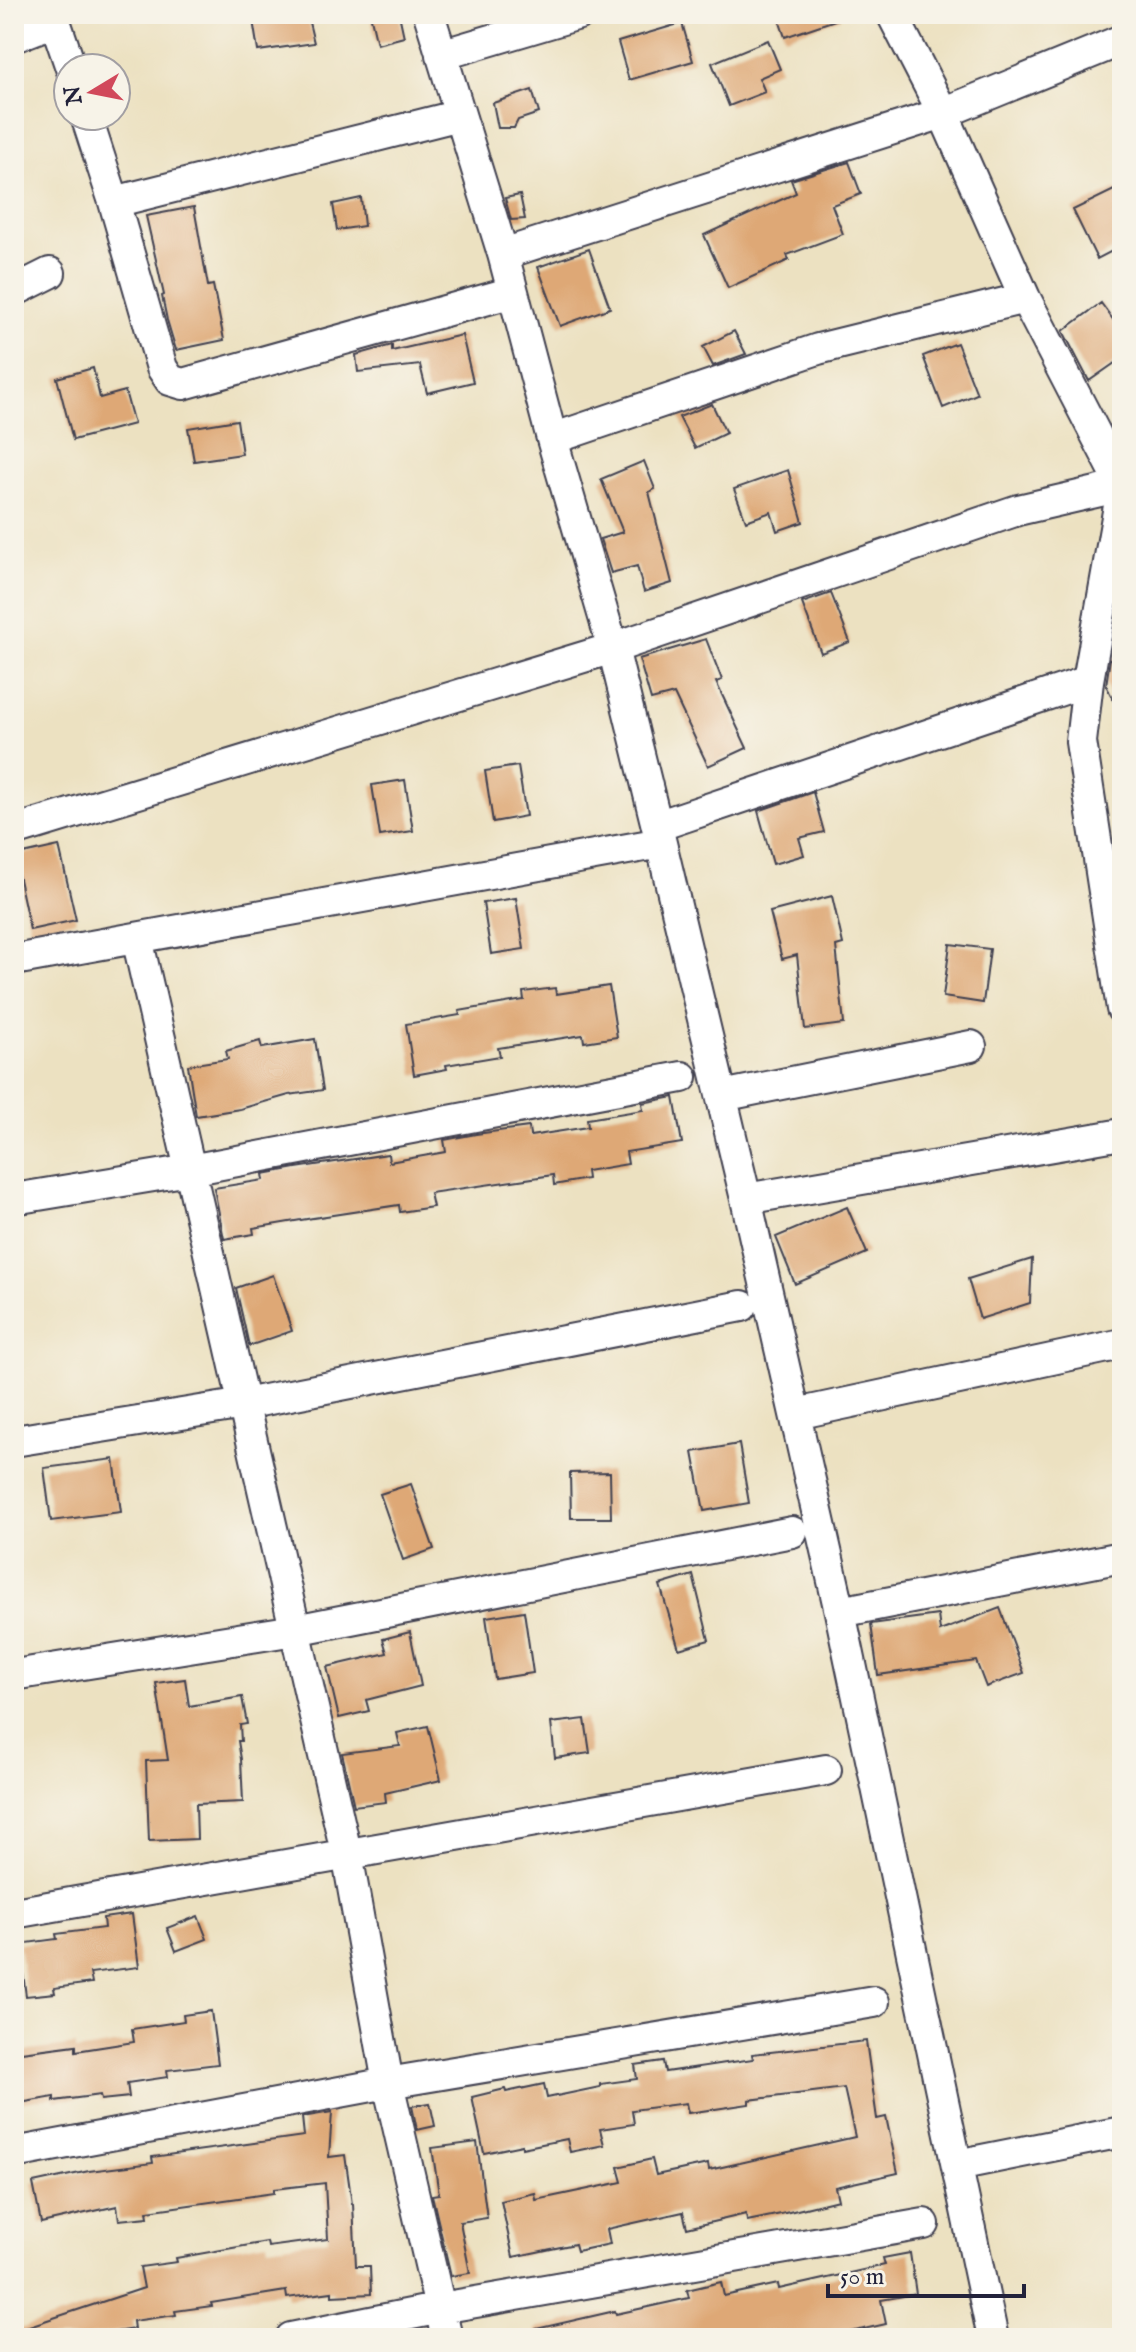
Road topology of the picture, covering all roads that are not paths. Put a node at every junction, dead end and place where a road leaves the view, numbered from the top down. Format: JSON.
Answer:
{"nodes":[{"id":1,"x":429,"y":14,"type":"edge"},
{"id":2,"x":579,"y":14,"type":"edge"},
{"id":3,"x":892,"y":14,"type":"edge"},
{"id":4,"x":67,"y":17,"type":"edge"},
{"id":5,"x":14,"y":37,"type":"edge"},
{"id":6,"x":1120,"y":46,"type":"edge"},
{"id":7,"x":70,"y":52,"type":"edge"},
{"id":8,"x":441,"y":55,"type":"junction"},
{"id":9,"x":943,"y":113,"type":"junction"},
{"id":10,"x":460,"y":115,"type":"junction"},
{"id":11,"x":91,"y":132,"type":"edge"},
{"id":12,"x":114,"y":202,"type":"junction"},
{"id":13,"x":503,"y":254,"type":"junction"},
{"id":14,"x":50,"y":273,"type":"dead end"},
{"id":15,"x":14,"y":291,"type":"edge"},
{"id":16,"x":513,"y":292,"type":"junction"},
{"id":17,"x":1025,"y":298,"type":"junction"},
{"id":18,"x":552,"y":439,"type":"junction"},
{"id":19,"x":1122,"y":486,"type":"edge"},
{"id":20,"x":613,"y":648,"type":"junction"},
{"id":21,"x":1088,"y":681,"type":"junction"},
{"id":22,"x":14,"y":831,"type":"edge"},
{"id":23,"x":659,"y":835,"type":"junction"},
{"id":24,"x":137,"y":938,"type":"junction"},
{"id":25,"x":14,"y":960,"type":"edge"},
{"id":26,"x":1122,"y":1009,"type":"edge"},
{"id":27,"x":971,"y":1046,"type":"dead end"},
{"id":28,"x":682,"y":1077,"type":"dead end"},
{"id":29,"x":722,"y":1096,"type":"junction"},
{"id":30,"x":1122,"y":1134,"type":"edge"},
{"id":31,"x":190,"y":1170,"type":"junction"},
{"id":32,"x":14,"y":1199,"type":"edge"},
{"id":33,"x":746,"y":1199,"type":"junction"},
{"id":34,"x":742,"y":1306,"type":"dead end"},
{"id":35,"x":1122,"y":1344,"type":"edge"},
{"id":36,"x":244,"y":1404,"type":"junction"},
{"id":37,"x":796,"y":1414,"type":"junction"},
{"id":38,"x":14,"y":1441,"type":"edge"},
{"id":39,"x":792,"y":1532,"type":"dead end"},
{"id":40,"x":1122,"y":1557,"type":"edge"},
{"id":41,"x":840,"y":1612,"type":"junction"},
{"id":42,"x":295,"y":1630,"type":"junction"},
{"id":43,"x":14,"y":1675,"type":"edge"},
{"id":44,"x":826,"y":1770,"type":"dead end"},
{"id":45,"x":347,"y":1856,"type":"junction"},
{"id":46,"x":14,"y":1913,"type":"edge"},
{"id":47,"x":874,"y":2002,"type":"dead end"},
{"id":48,"x":388,"y":2083,"type":"junction"},
{"id":49,"x":1122,"y":2132,"type":"edge"},
{"id":50,"x":14,"y":2153,"type":"edge"},
{"id":51,"x":957,"y":2165,"type":"junction"},
{"id":52,"x":924,"y":2224,"type":"dead end"},
{"id":53,"x":441,"y":2308,"type":"junction"},
{"id":54,"x":291,"y":2338,"type":"edge"},
{"id":55,"x":447,"y":2338,"type":"edge"},
{"id":56,"x":993,"y":2338,"type":"edge"}],
"edges":[{"from":1,"to":8,"type":"street"},
{"from":2,"to":8,"type":"street"},
{"from":3,"to":9,"type":"street"},
{"from":4,"to":5,"type":"street"},
{"from":4,"to":7,"type":"street"},
{"from":6,"to":9,"type":"street"},
{"from":8,"to":10,"type":"street"},
{"from":9,"to":13,"type":"street"},
{"from":9,"to":17,"type":"street"},
{"from":10,"to":12,"type":"street"},
{"from":10,"to":13,"type":"street"},
{"from":11,"to":12,"type":"street"},
{"from":12,"to":16,"type":"street"},
{"from":13,"to":16,"type":"street"},
{"from":14,"to":15,"type":"street"},
{"from":16,"to":18,"type":"street"},
{"from":17,"to":18,"type":"street"},
{"from":17,"to":19,"type":"street"},
{"from":18,"to":20,"type":"street"},
{"from":19,"to":20,"type":"street"},
{"from":19,"to":21,"type":"street"},
{"from":20,"to":22,"type":"street"},
{"from":20,"to":23,"type":"street"},
{"from":21,"to":23,"type":"street"},
{"from":21,"to":26,"type":"street"},
{"from":23,"to":24,"type":"street"},
{"from":23,"to":29,"type":"street"},
{"from":24,"to":25,"type":"street"},
{"from":24,"to":31,"type":"street"},
{"from":27,"to":29,"type":"street"},
{"from":28,"to":31,"type":"street"},
{"from":29,"to":33,"type":"street"},
{"from":30,"to":33,"type":"street"},
{"from":31,"to":32,"type":"street"},
{"from":31,"to":36,"type":"street"},
{"from":33,"to":37,"type":"street"},
{"from":34,"to":36,"type":"street"},
{"from":35,"to":37,"type":"street"},
{"from":36,"to":38,"type":"street"},
{"from":36,"to":42,"type":"street"},
{"from":37,"to":41,"type":"street"},
{"from":39,"to":42,"type":"street"},
{"from":40,"to":41,"type":"street"},
{"from":41,"to":51,"type":"street"},
{"from":42,"to":43,"type":"street"},
{"from":42,"to":45,"type":"street"},
{"from":44,"to":45,"type":"street"},
{"from":45,"to":46,"type":"street"},
{"from":45,"to":48,"type":"street"},
{"from":47,"to":48,"type":"street"},
{"from":48,"to":50,"type":"street"},
{"from":48,"to":53,"type":"street"},
{"from":49,"to":51,"type":"street"},
{"from":51,"to":56,"type":"street"},
{"from":52,"to":53,"type":"street"},
{"from":53,"to":54,"type":"street"},
{"from":53,"to":55,"type":"street"}]}
